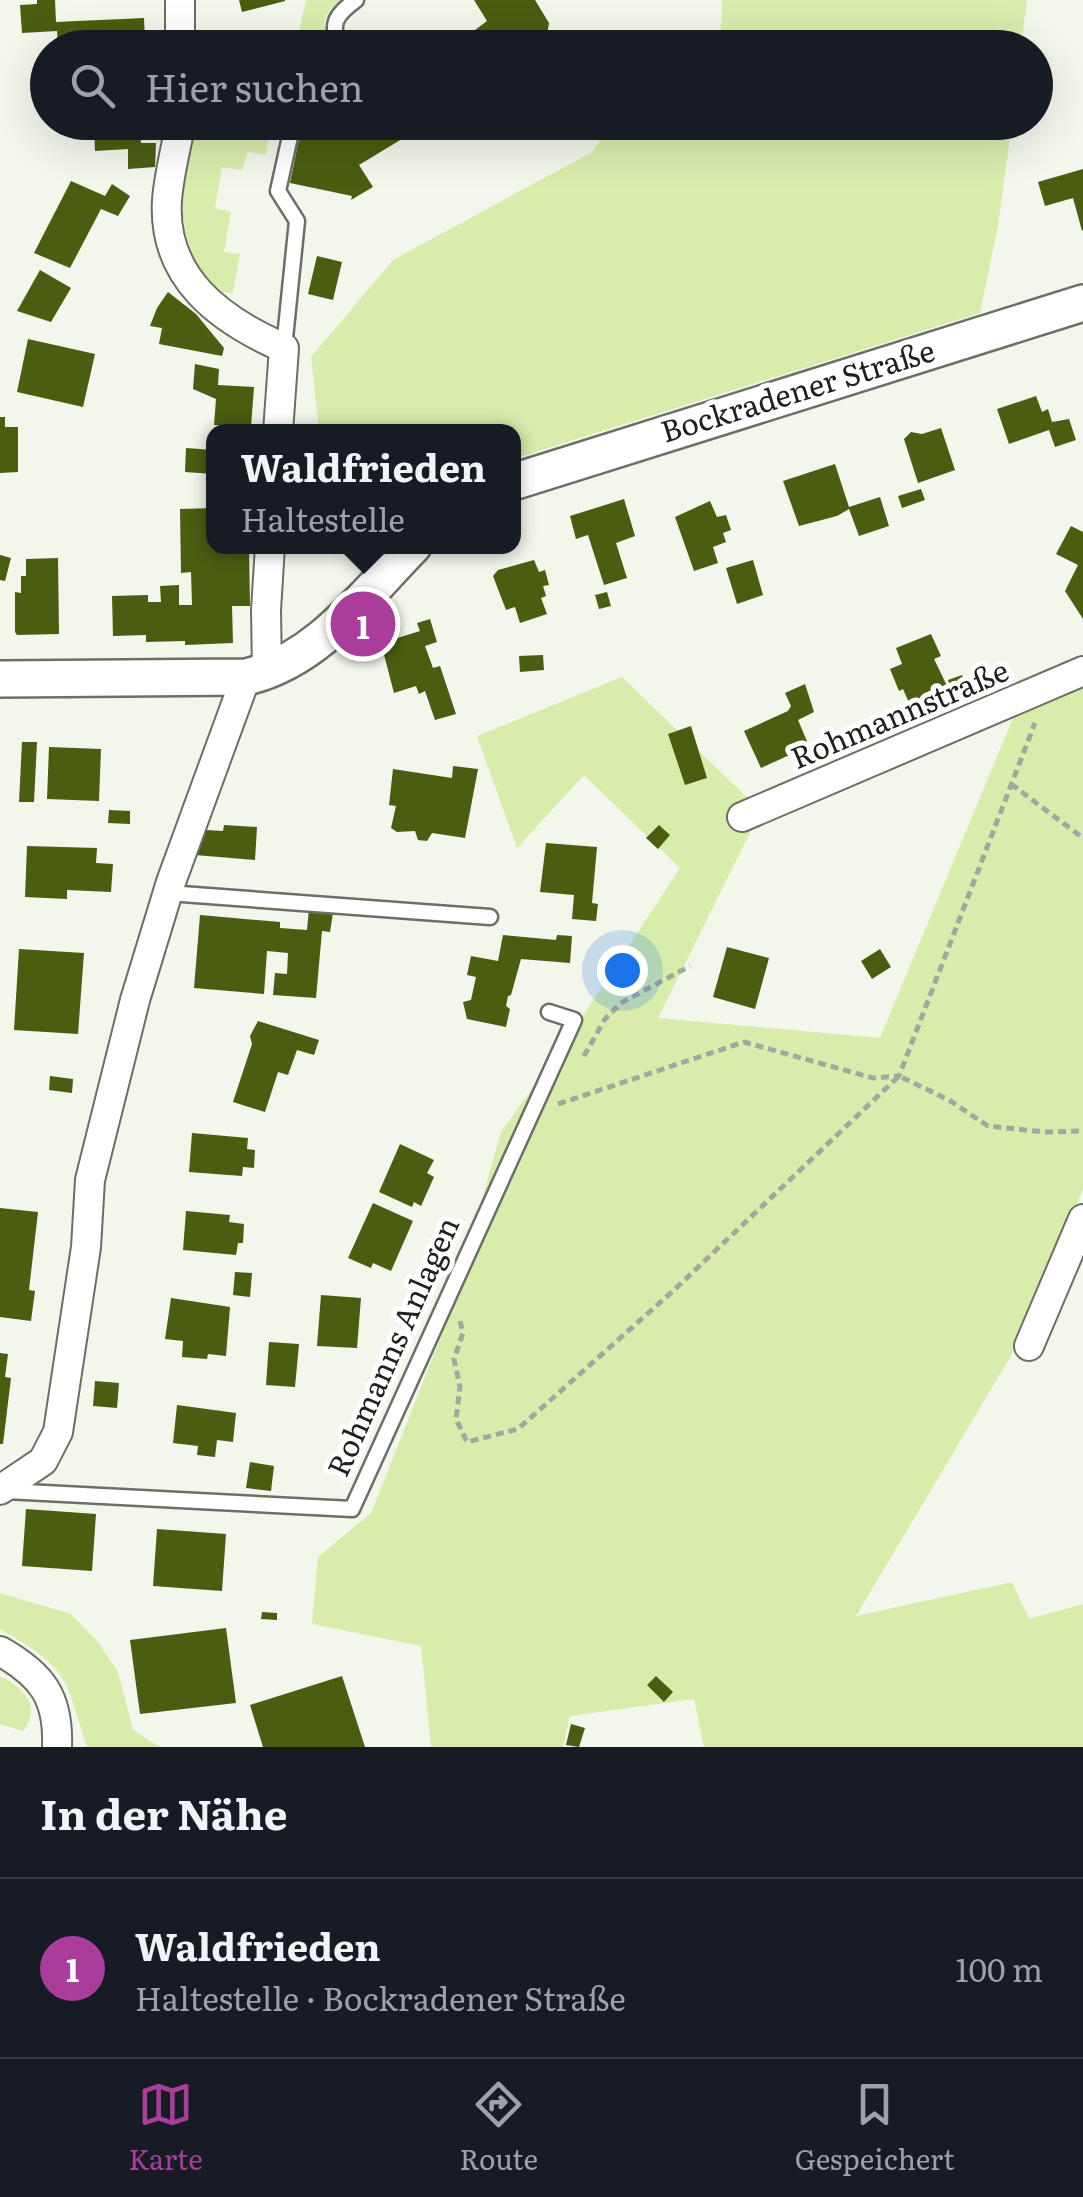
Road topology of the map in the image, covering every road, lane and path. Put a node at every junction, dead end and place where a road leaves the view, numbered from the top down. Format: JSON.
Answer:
{"nodes":[{"id":1,"x":180,"y":0,"type":"edge"},
{"id":2,"x":356,"y":0,"type":"edge"},
{"id":3,"x":180,"y":30,"type":"edge"},
{"id":4,"x":335,"y":30,"type":"edge"},
{"id":5,"x":178,"y":140,"type":"edge"},
{"id":6,"x":289,"y":140,"type":"edge"},
{"id":7,"x":1083,"y":303,"type":"edge"},
{"id":8,"x":284,"y":348,"type":"junction"},
{"id":9,"x":279,"y":424,"type":"edge"},
{"id":10,"x":521,"y":479,"type":"edge"},
{"id":11,"x":270,"y":554,"type":"edge"},
{"id":12,"x":405,"y":554,"type":"edge"},
{"id":13,"x":1083,"y":671,"type":"edge"},
{"id":14,"x":257,"y":674,"type":"junction"},
{"id":15,"x":0,"y":679,"type":"edge"},
{"id":16,"x":1033,"y":728,"type":"dead end"},
{"id":17,"x":1011,"y":784,"type":"junction"},
{"id":18,"x":742,"y":818,"type":"dead end"},
{"id":19,"x":1083,"y":838,"type":"edge"},
{"id":20,"x":168,"y":892,"type":"junction"},
{"id":21,"x":490,"y":917,"type":"dead end"},
{"id":22,"x":690,"y":966,"type":"dead end"},
{"id":23,"x":549,"y":1012,"type":"dead end"},
{"id":24,"x":581,"y":1061,"type":"dead end"},
{"id":25,"x":899,"y":1076,"type":"junction"},
{"id":26,"x":528,"y":1116,"type":"junction"},
{"id":27,"x":1083,"y":1132,"type":"edge"},
{"id":28,"x":1083,"y":1219,"type":"edge"},
{"id":29,"x":452,"y":1284,"type":"junction"},
{"id":30,"x":1029,"y":1346,"type":"dead end"},
{"id":31,"x":0,"y":1490,"type":"edge"},
{"id":32,"x":0,"y":1651,"type":"edge"},
{"id":33,"x":58,"y":1747,"type":"edge"}],
"edges":[{"from":1,"to":3,"type":"street"},
{"from":2,"to":4,"type":"lane"},
{"from":5,"to":8,"type":"street"},
{"from":6,"to":8,"type":"lane"},
{"from":7,"to":10,"type":"street","name":"Bockradener Straße"},
{"from":8,"to":9,"type":"street"},
{"from":11,"to":14,"type":"street"},
{"from":12,"to":14,"type":"street"},
{"from":13,"to":18,"type":"street","name":"Rohmannstraße"},
{"from":14,"to":15,"type":"street"},
{"from":14,"to":20,"type":"street"},
{"from":16,"to":17,"type":"path"},
{"from":17,"to":19,"type":"path"},
{"from":17,"to":25,"type":"path"},
{"from":20,"to":21,"type":"lane"},
{"from":20,"to":31,"type":"street"},
{"from":22,"to":24,"type":"path"},
{"from":23,"to":26,"type":"lane","name":"Rohmanns Anlagen"},
{"from":25,"to":26,"type":"path"},
{"from":25,"to":27,"type":"path"},
{"from":25,"to":29,"type":"path"},
{"from":26,"to":29,"type":"lane","name":"Rohmanns Anlagen"},
{"from":28,"to":30,"type":"street"},
{"from":29,"to":31,"type":"lane","name":"Rohmanns Anlagen"},
{"from":32,"to":33,"type":"street"}]}
